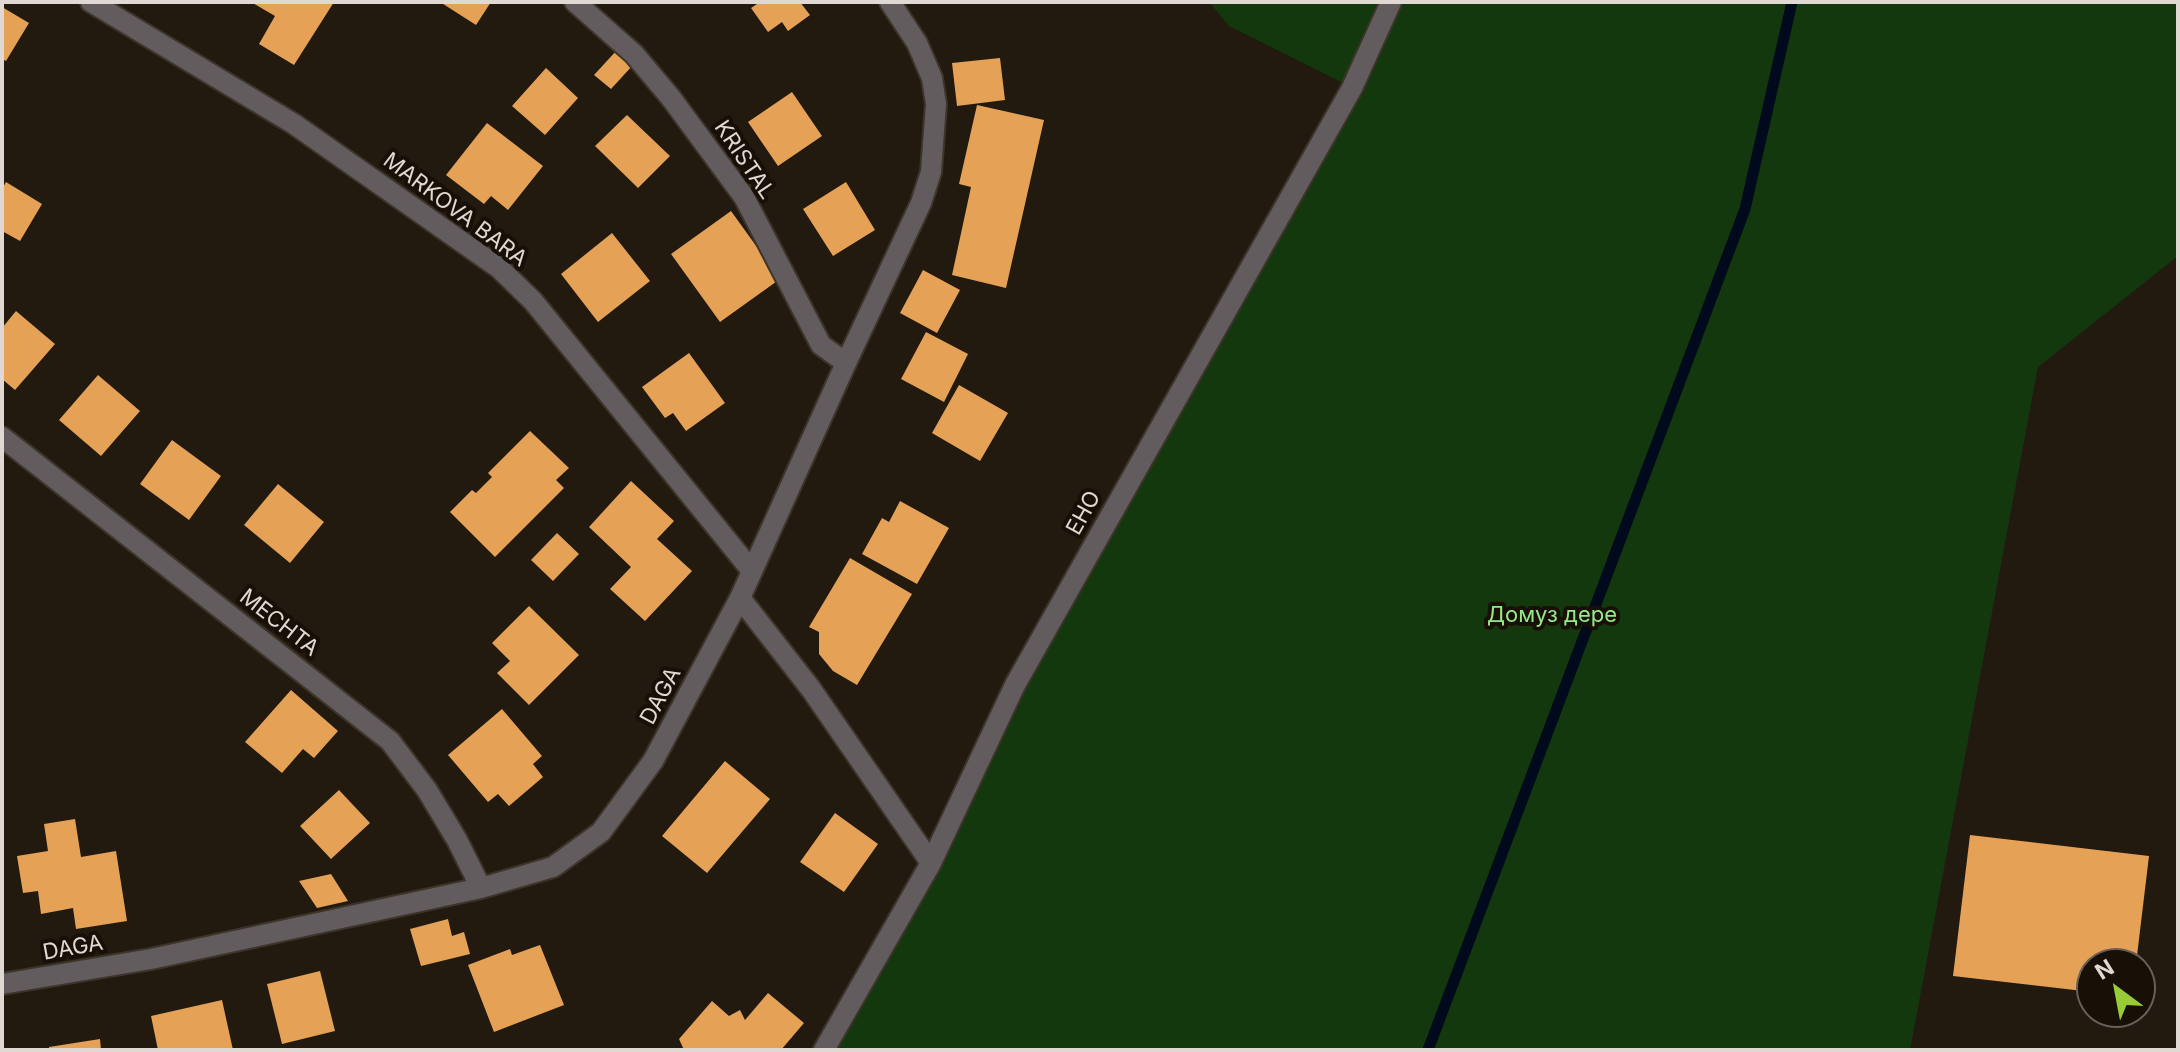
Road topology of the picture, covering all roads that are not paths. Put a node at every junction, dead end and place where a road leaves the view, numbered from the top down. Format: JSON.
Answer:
{"nodes":[{"id":1,"x":91,"y":2,"type":"edge"},
{"id":2,"x":575,"y":2,"type":"edge"},
{"id":3,"x":890,"y":2,"type":"edge"},
{"id":4,"x":1391,"y":2,"type":"edge"},
{"id":5,"x":846,"y":363,"type":"junction"},
{"id":6,"x":2,"y":437,"type":"edge"},
{"id":7,"x":752,"y":571,"type":"junction"},
{"id":8,"x":740,"y":598,"type":"junction"},
{"id":9,"x":931,"y":863,"type":"junction"},
{"id":10,"x":481,"y":888,"type":"junction"},
{"id":11,"x":4,"y":981,"type":"edge"},
{"id":12,"x":824,"y":1050,"type":"edge"}],
"edges":[{"from":1,"to":7,"type":"street","name":"MARKOVA BARA"},
{"from":2,"to":5,"type":"street","name":"KRISTAL"},
{"from":3,"to":5,"type":"street","name":"DAGA"},
{"from":4,"to":9,"type":"street","name":"EHO"},
{"from":5,"to":7,"type":"street","name":"DAGA"},
{"from":6,"to":10,"type":"street","name":"MECHTA"},
{"from":7,"to":8,"type":"street","name":"DAGA"},
{"from":8,"to":9,"type":"street"},
{"from":8,"to":10,"type":"street","name":"DAGA"},
{"from":9,"to":12,"type":"street","name":"EHO"},
{"from":10,"to":11,"type":"street","name":"DAGA"}]}
